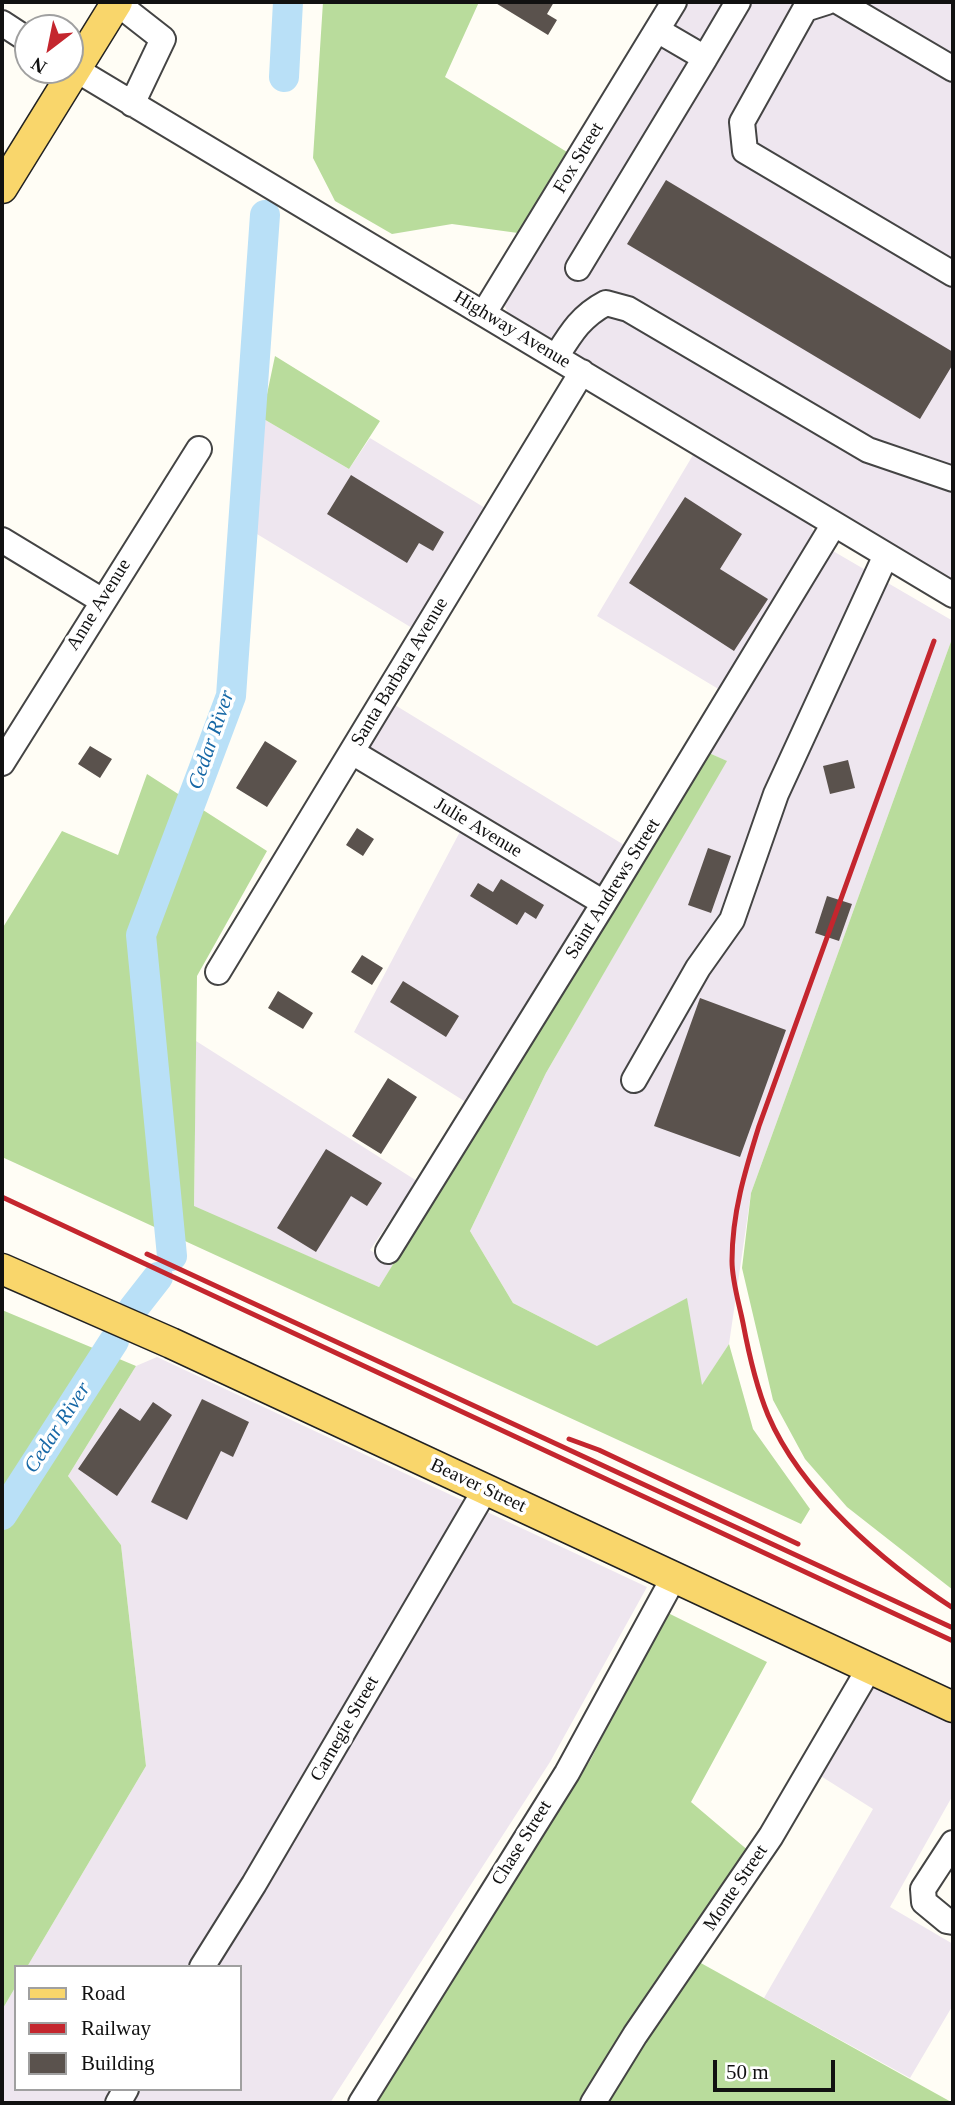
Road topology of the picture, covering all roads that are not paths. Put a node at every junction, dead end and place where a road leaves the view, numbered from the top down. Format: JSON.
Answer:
{"nodes":[{"id":1,"x":117,"y":2,"type":"edge"},
{"id":2,"x":674,"y":2,"type":"edge"},
{"id":3,"x":738,"y":2,"type":"edge"},
{"id":4,"x":827,"y":2,"type":"edge"},
{"id":5,"x":839,"y":2,"type":"edge"},
{"id":6,"x":657,"y":30,"type":"junction"},
{"id":7,"x":84,"y":52,"type":"edge"},
{"id":8,"x":705,"y":58,"type":"junction"},
{"id":9,"x":953,"y":69,"type":"edge"},
{"id":10,"x":84,"y":75,"type":"edge"},
{"id":11,"x":64,"y":84,"type":"edge"},
{"id":12,"x":132,"y":104,"type":"junction"},
{"id":13,"x":2,"y":188,"type":"edge"},
{"id":14,"x":578,"y":268,"type":"dead end"},
{"id":15,"x":953,"y":274,"type":"edge"},
{"id":16,"x":484,"y":313,"type":"junction"},
{"id":17,"x":556,"y":357,"type":"junction"},
{"id":18,"x":582,"y":372,"type":"junction"},
{"id":19,"x":199,"y":449,"type":"dead end"},
{"id":20,"x":953,"y":479,"type":"edge"},
{"id":21,"x":834,"y":524,"type":"junction"},
{"id":22,"x":2,"y":540,"type":"edge"},
{"id":23,"x":886,"y":555,"type":"junction"},
{"id":24,"x":953,"y":595,"type":"edge"},
{"id":25,"x":101,"y":600,"type":"junction"},
{"id":26,"x":352,"y":752,"type":"junction"},
{"id":27,"x":2,"y":763,"type":"edge"},
{"id":28,"x":604,"y":903,"type":"junction"},
{"id":29,"x":218,"y":972,"type":"dead end"},
{"id":30,"x":634,"y":1080,"type":"dead end"},
{"id":31,"x":388,"y":1251,"type":"dead end"},
{"id":32,"x":2,"y":1269,"type":"edge"},
{"id":33,"x":485,"y":1490,"type":"junction"},
{"id":34,"x":674,"y":1577,"type":"junction"},
{"id":35,"x":870,"y":1667,"type":"junction"},
{"id":36,"x":953,"y":1707,"type":"edge"},
{"id":37,"x":953,"y":1843,"type":"edge"},
{"id":38,"x":953,"y":1922,"type":"edge"},
{"id":39,"x":203,"y":1965,"type":"edge"},
{"id":40,"x":361,"y":2103,"type":"edge"},
{"id":41,"x":593,"y":2103,"type":"edge"}],
"edges":[{"from":1,"to":7,"type":"main road"},
{"from":1,"to":12,"type":"street"},
{"from":2,"to":6,"type":"street","name":"Fox Street"},
{"from":3,"to":8,"type":"street"},
{"from":4,"to":15,"type":"street"},
{"from":5,"to":9,"type":"street"},
{"from":6,"to":8,"type":"street"},
{"from":6,"to":16,"type":"street","name":"Fox Street"},
{"from":8,"to":14,"type":"street"},
{"from":10,"to":12,"type":"street","name":"Highway Avenue"},
{"from":11,"to":13,"type":"main road"},
{"from":12,"to":16,"type":"street","name":"Highway Avenue"},
{"from":16,"to":17,"type":"street","name":"Highway Avenue"},
{"from":17,"to":18,"type":"street","name":"Highway Avenue"},
{"from":17,"to":20,"type":"street"},
{"from":18,"to":21,"type":"street","name":"Highway Avenue"},
{"from":18,"to":26,"type":"street","name":"Santa Barbara Avenue"},
{"from":19,"to":25,"type":"street","name":"Anne Avenue"},
{"from":21,"to":23,"type":"street","name":"Highway Avenue"},
{"from":21,"to":28,"type":"street","name":"Saint Andrews Street"},
{"from":22,"to":25,"type":"street"},
{"from":23,"to":24,"type":"street","name":"Highway Avenue"},
{"from":23,"to":30,"type":"street"},
{"from":25,"to":27,"type":"street","name":"Anne Avenue"},
{"from":26,"to":28,"type":"street","name":"Julie Avenue"},
{"from":26,"to":29,"type":"street","name":"Santa Barbara Avenue"},
{"from":28,"to":31,"type":"street","name":"Saint Andrews Street"},
{"from":32,"to":33,"type":"main road","name":"Beaver Street"},
{"from":33,"to":34,"type":"main road","name":"Beaver Street"},
{"from":33,"to":39,"type":"street","name":"Carnegie Street"},
{"from":34,"to":35,"type":"main road","name":"Beaver Street"},
{"from":34,"to":40,"type":"street","name":"Chase Street"},
{"from":35,"to":36,"type":"main road","name":"Beaver Street"},
{"from":35,"to":41,"type":"street","name":"Monte Street"},
{"from":37,"to":38,"type":"street"}]}
